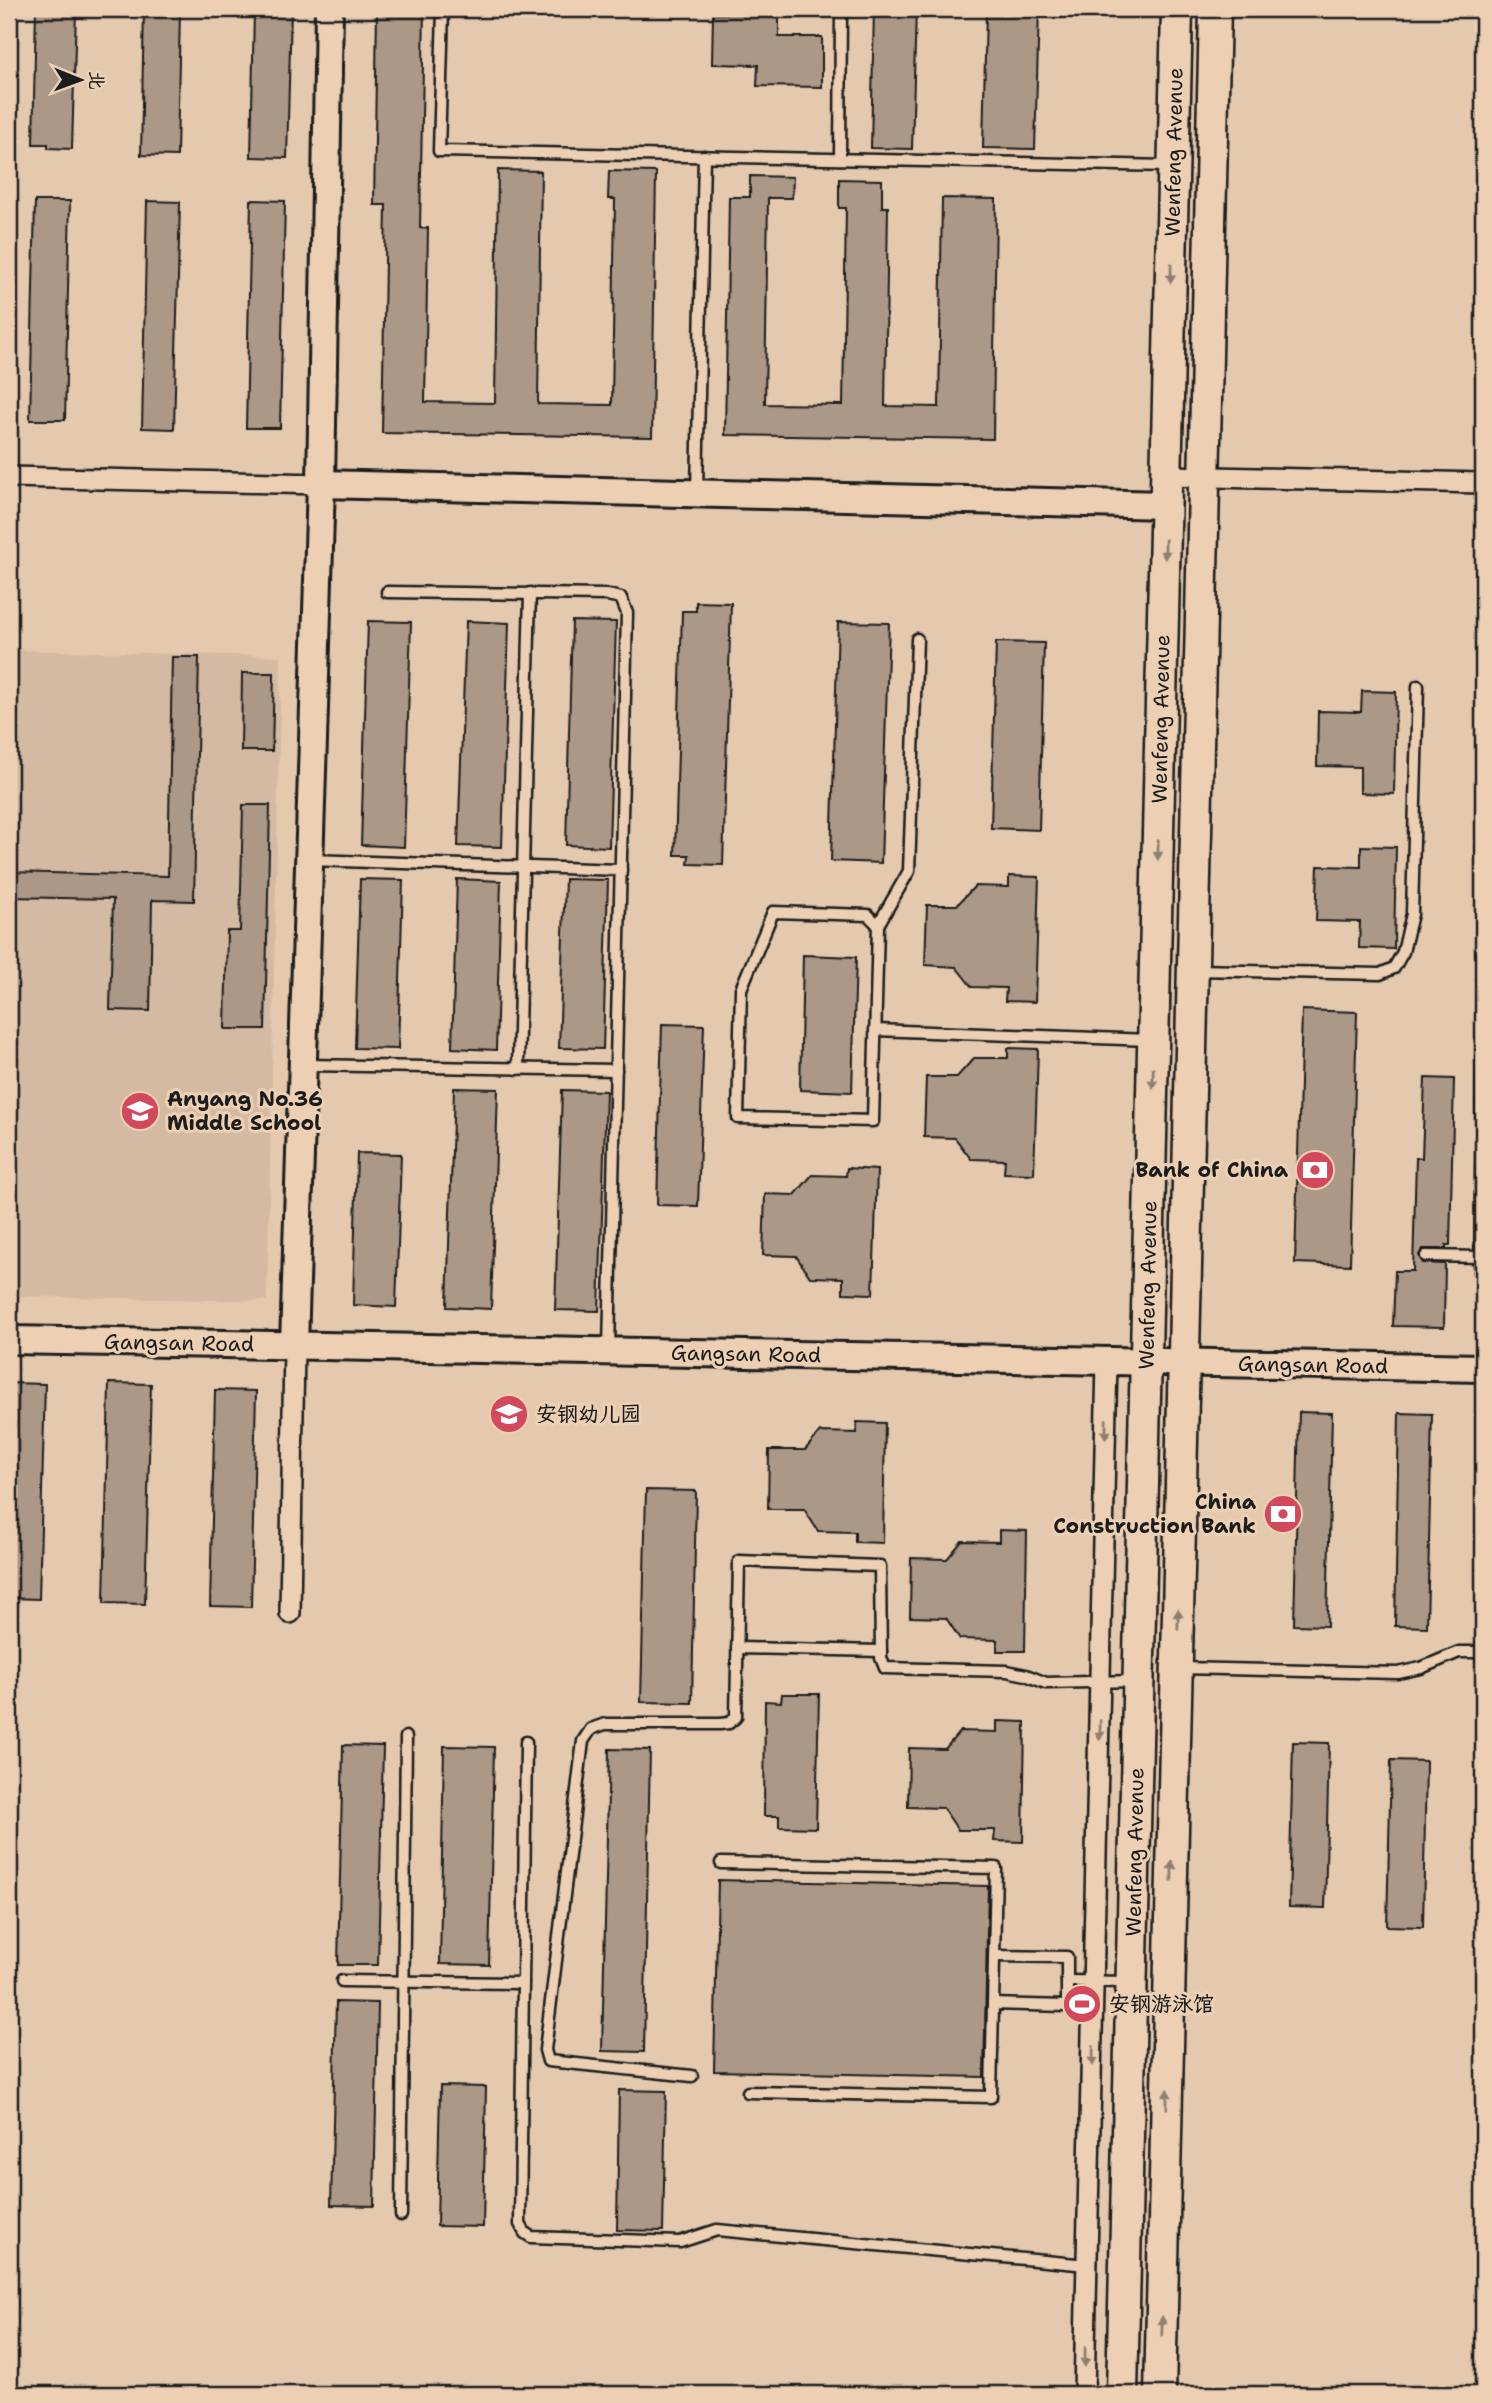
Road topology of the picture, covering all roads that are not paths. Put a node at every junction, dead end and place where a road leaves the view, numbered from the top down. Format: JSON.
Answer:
{"nodes":[{"id":1,"x":329,"y":9,"type":"edge"},
{"id":2,"x":443,"y":9,"type":"edge"},
{"id":3,"x":841,"y":9,"type":"edge"},
{"id":4,"x":1177,"y":9,"type":"edge"},
{"id":5,"x":1215,"y":9,"type":"edge"},
{"id":6,"x":705,"y":156,"type":"junction"},
{"id":7,"x":840,"y":159,"type":"junction"},
{"id":8,"x":1174,"y":166,"type":"junction"},
{"id":9,"x":9,"y":477,"type":"edge"},
{"id":10,"x":1204,"y":477,"type":"junction"},
{"id":11,"x":1483,"y":483,"type":"edge"},
{"id":12,"x":321,"y":484,"type":"junction"},
{"id":13,"x":1166,"y":491,"type":"junction"},
{"id":14,"x":697,"y":493,"type":"junction"},
{"id":15,"x":387,"y":592,"type":"dead end"},
{"id":16,"x":530,"y":593,"type":"junction"},
{"id":17,"x":916,"y":639,"type":"dead end"},
{"id":18,"x":1418,"y":685,"type":"dead end"},
{"id":19,"x":309,"y":859,"type":"junction"},
{"id":20,"x":523,"y":867,"type":"junction"},
{"id":21,"x":621,"y":870,"type":"junction"},
{"id":22,"x":878,"y":925,"type":"junction"},
{"id":23,"x":1193,"y":970,"type":"junction"},
{"id":24,"x":875,"y":1030,"type":"junction"},
{"id":25,"x":1483,"y":1033,"type":"edge"},
{"id":26,"x":1154,"y":1040,"type":"junction"},
{"id":27,"x":303,"y":1065,"type":"junction"},
{"id":28,"x":518,"y":1069,"type":"junction"},
{"id":29,"x":616,"y":1070,"type":"junction"},
{"id":30,"x":1483,"y":1070,"type":"edge"},
{"id":31,"x":1426,"y":1256,"type":"dead end"},
{"id":32,"x":1482,"y":1257,"type":"edge"},
{"id":33,"x":1480,"y":1278,"type":"dead end"},
{"id":34,"x":9,"y":1340,"type":"edge"},
{"id":35,"x":294,"y":1345,"type":"junction"},
{"id":36,"x":608,"y":1352,"type":"junction"},
{"id":37,"x":1107,"y":1361,"type":"junction"},
{"id":38,"x":1146,"y":1362,"type":"junction"},
{"id":39,"x":1184,"y":1363,"type":"junction"},
{"id":40,"x":1483,"y":1368,"type":"edge"},
{"id":41,"x":290,"y":1613,"type":"dead end"},
{"id":42,"x":737,"y":1648,"type":"junction"},
{"id":43,"x":881,"y":1651,"type":"junction"},
{"id":44,"x":1483,"y":1652,"type":"edge"},
{"id":45,"x":1177,"y":1668,"type":"junction"},
{"id":46,"x":1139,"y":1681,"type":"junction"},
{"id":47,"x":1101,"y":1682,"type":"junction"},
{"id":48,"x":406,"y":1737,"type":"dead end"},
{"id":49,"x":526,"y":1742,"type":"dead end"},
{"id":50,"x":721,"y":1863,"type":"dead end"},
{"id":51,"x":994,"y":1956,"type":"junction"},
{"id":52,"x":342,"y":1981,"type":"dead end"},
{"id":53,"x":1067,"y":1981,"type":"junction"},
{"id":54,"x":404,"y":1982,"type":"junction"},
{"id":55,"x":1095,"y":1982,"type":"junction"},
{"id":56,"x":1132,"y":1982,"type":"junction"},
{"id":57,"x":523,"y":1983,"type":"junction"},
{"id":58,"x":993,"y":2004,"type":"junction"},
{"id":59,"x":692,"y":2076,"type":"dead end"},
{"id":60,"x":748,"y":2092,"type":"dead end"},
{"id":61,"x":401,"y":2215,"type":"dead end"},
{"id":62,"x":1087,"y":2265,"type":"junction"},
{"id":63,"x":1084,"y":2394,"type":"edge"},
{"id":64,"x":1122,"y":2394,"type":"edge"},
{"id":65,"x":1160,"y":2394,"type":"edge"}],
"edges":[{"from":1,"to":12,"type":"street"},
{"from":2,"to":6,"type":"lane"},
{"from":3,"to":7,"type":"lane"},
{"from":4,"to":8,"type":"main road","name":"Wenfeng Avenue"},
{"from":5,"to":10,"type":"main road","name":"Wenfeng Avenue"},
{"from":6,"to":7,"type":"lane"},
{"from":6,"to":14,"type":"lane"},
{"from":7,"to":8,"type":"lane"},
{"from":8,"to":13,"type":"main road","name":"Wenfeng Avenue","one_way":true},
{"from":9,"to":12,"type":"street"},
{"from":10,"to":11,"type":"street"},
{"from":10,"to":13,"type":"street"},
{"from":10,"to":23,"type":"main road","name":"Wenfeng Avenue"},
{"from":12,"to":14,"type":"street"},
{"from":12,"to":19,"type":"street"},
{"from":13,"to":14,"type":"street"},
{"from":13,"to":26,"type":"main road","name":"Wenfeng Avenue","one_way":true},
{"from":15,"to":16,"type":"lane"},
{"from":16,"to":20,"type":"lane"},
{"from":16,"to":21,"type":"lane"},
{"from":17,"to":22,"type":"lane"},
{"from":18,"to":23,"type":"lane"},
{"from":19,"to":20,"type":"lane"},
{"from":19,"to":27,"type":"street"},
{"from":20,"to":21,"type":"lane"},
{"from":20,"to":28,"type":"lane"},
{"from":21,"to":29,"type":"lane"},
{"from":22,"to":24,"type":"lane"},
{"from":22,"to":24,"type":"lane"},
{"from":23,"to":39,"type":"main road","name":"Wenfeng Avenue"},
{"from":24,"to":26,"type":"lane"},
{"from":25,"to":30,"type":"lane"},
{"from":26,"to":38,"type":"main road","name":"Wenfeng Avenue","one_way":true},
{"from":27,"to":28,"type":"lane"},
{"from":27,"to":35,"type":"street"},
{"from":28,"to":29,"type":"lane"},
{"from":29,"to":36,"type":"lane"},
{"from":30,"to":32,"type":"lane"},
{"from":31,"to":32,"type":"lane"},
{"from":32,"to":33,"type":"lane"},
{"from":34,"to":35,"type":"street","name":"Gangsan Road"},
{"from":35,"to":36,"type":"street","name":"Gangsan Road"},
{"from":35,"to":41,"type":"street"},
{"from":36,"to":37,"type":"street","name":"Gangsan Road"},
{"from":37,"to":38,"type":"street","name":"Gangsan Road"},
{"from":37,"to":47,"type":"street","one_way":true},
{"from":38,"to":39,"type":"street","name":"Gangsan Road"},
{"from":38,"to":46,"type":"main road","name":"Wenfeng Avenue"},
{"from":39,"to":40,"type":"street","name":"Gangsan Road"},
{"from":45,"to":39,"type":"main road","name":"Wenfeng Avenue","one_way":true},
{"from":42,"to":43,"type":"lane"},
{"from":42,"to":43,"type":"lane"},
{"from":42,"to":59,"type":"lane"},
{"from":43,"to":47,"type":"lane"},
{"from":44,"to":45,"type":"lane"},
{"from":65,"to":45,"type":"main road","name":"Wenfeng Avenue","one_way":true},
{"from":46,"to":47,"type":"lane"},
{"from":46,"to":56,"type":"main road","name":"Wenfeng Avenue"},
{"from":47,"to":55,"type":"street","one_way":true},
{"from":48,"to":54,"type":"lane"},
{"from":49,"to":57,"type":"lane"},
{"from":50,"to":51,"type":"lane"},
{"from":51,"to":53,"type":"lane"},
{"from":51,"to":58,"type":"lane"},
{"from":52,"to":54,"type":"lane"},
{"from":53,"to":55,"type":"lane"},
{"from":53,"to":58,"type":"lane"},
{"from":54,"to":57,"type":"lane"},
{"from":54,"to":61,"type":"lane"},
{"from":55,"to":56,"type":"lane"},
{"from":55,"to":62,"type":"street","one_way":true},
{"from":56,"to":64,"type":"main road","name":"Wenfeng Avenue"},
{"from":57,"to":62,"type":"lane"},
{"from":58,"to":60,"type":"lane"},
{"from":62,"to":63,"type":"street","one_way":true}]}
